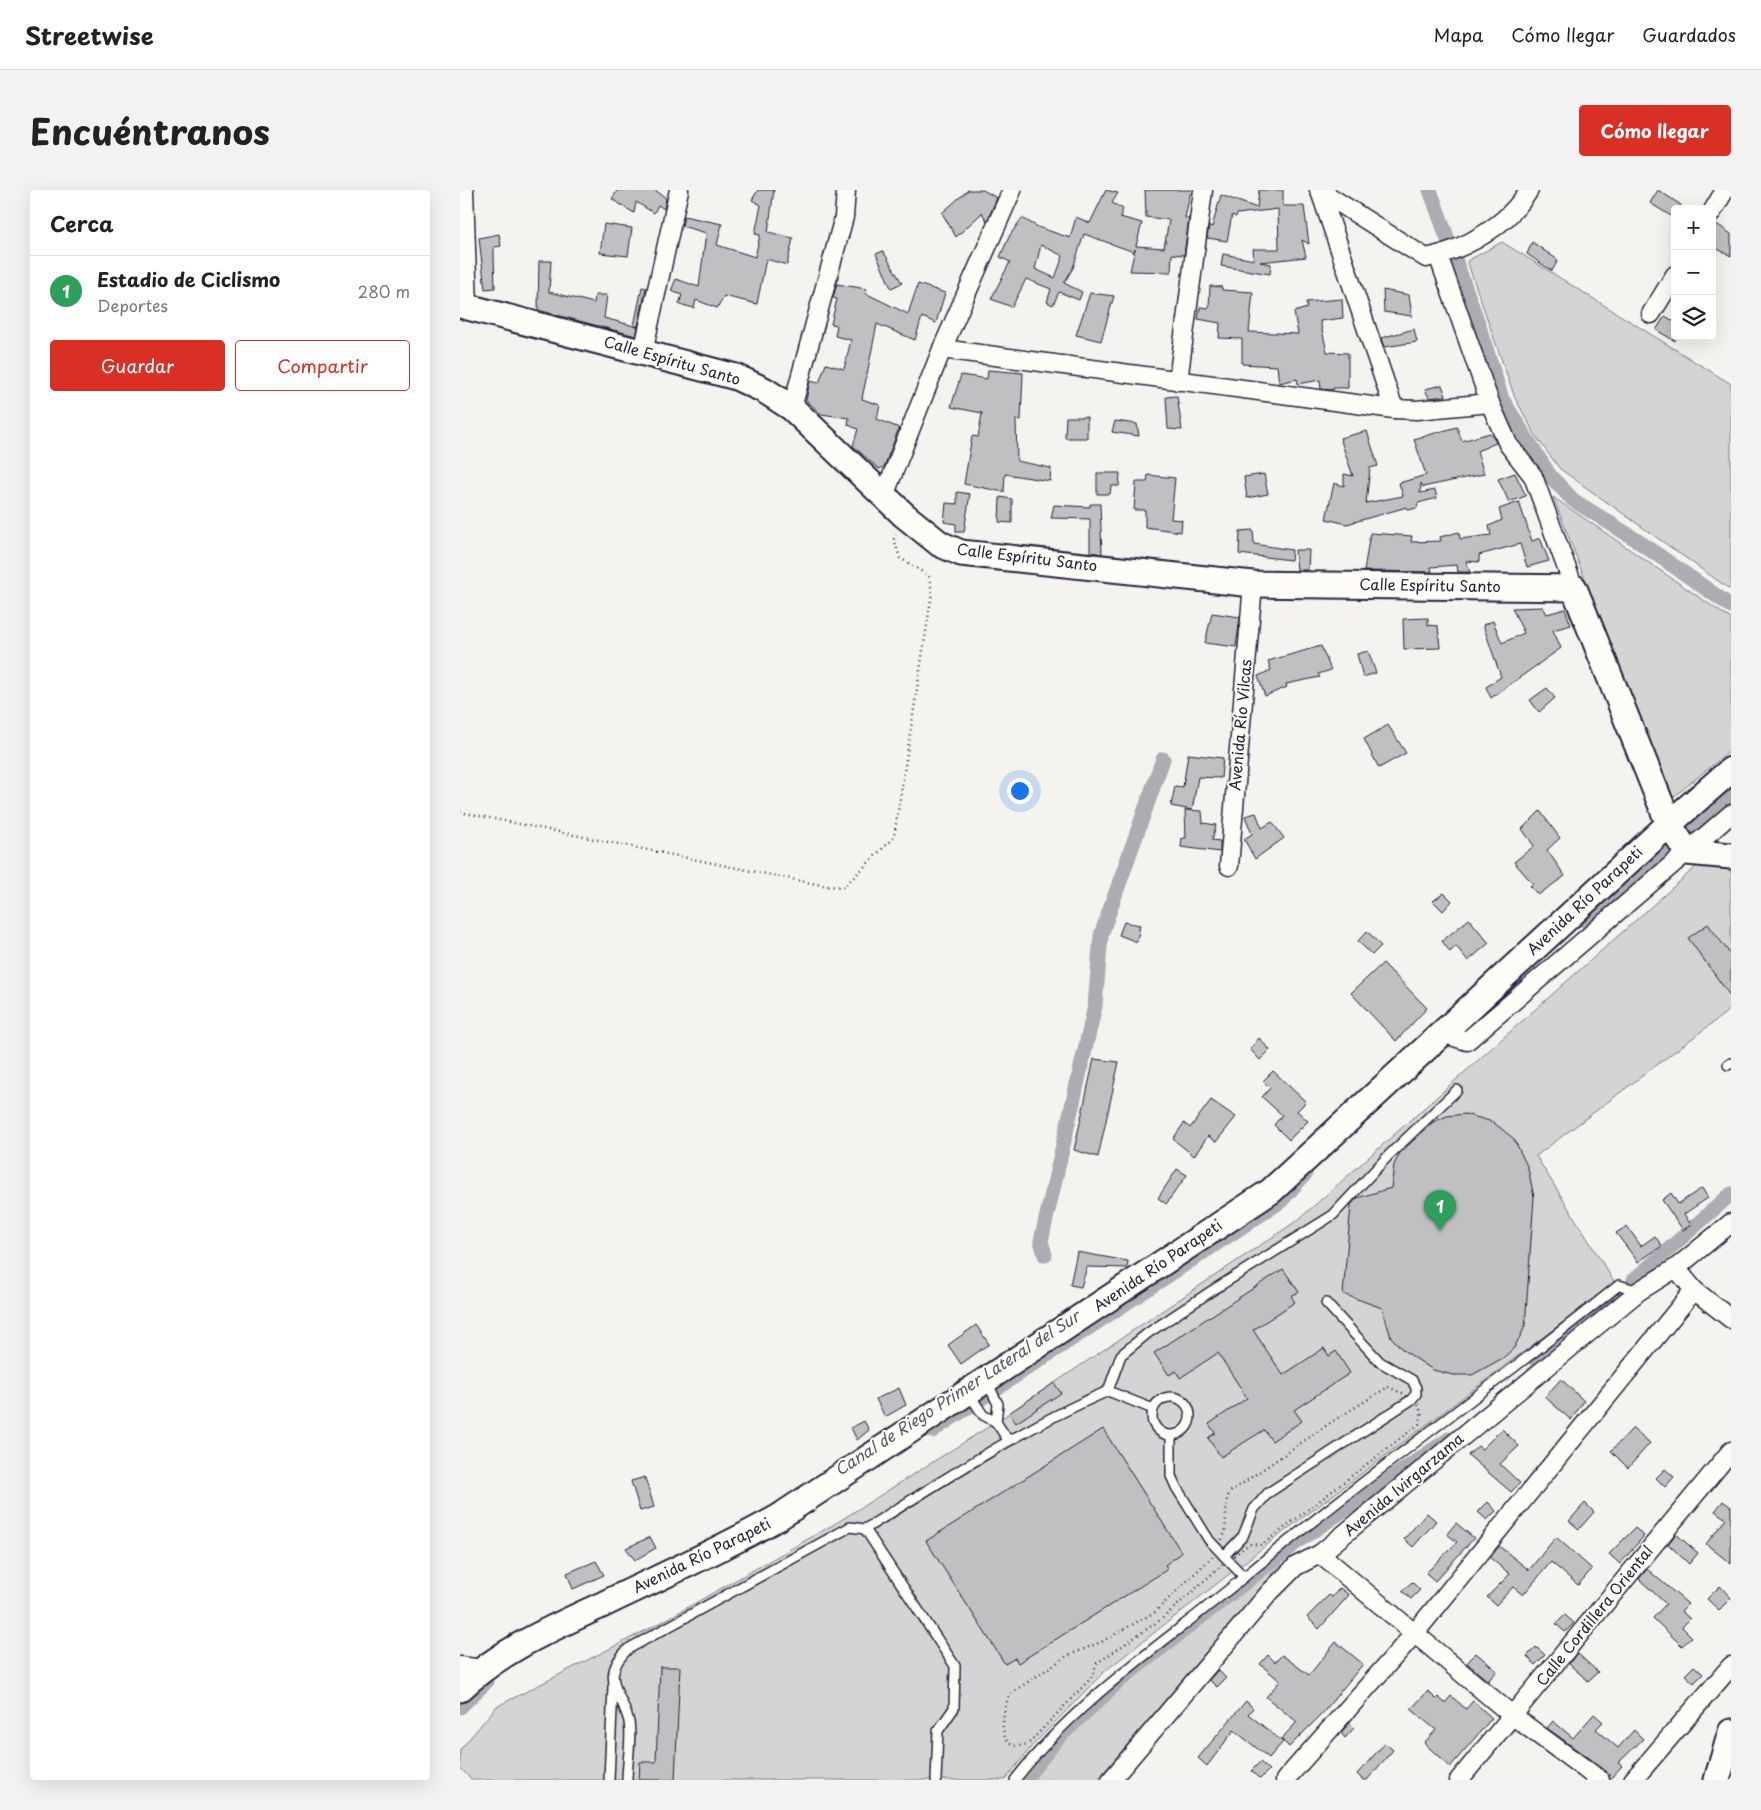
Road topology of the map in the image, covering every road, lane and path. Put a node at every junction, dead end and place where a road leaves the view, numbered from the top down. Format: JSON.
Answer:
{"nodes":[{"id":1,"x":464,"y":190,"type":"edge"},
{"id":2,"x":679,"y":190,"type":"edge"},
{"id":3,"x":846,"y":190,"type":"edge"},
{"id":4,"x":1012,"y":190,"type":"edge"},
{"id":5,"x":1203,"y":190,"type":"edge"},
{"id":6,"x":1319,"y":190,"type":"edge"},
{"id":7,"x":1529,"y":190,"type":"edge"},
{"id":8,"x":1725,"y":190,"type":"edge"},
{"id":9,"x":1716,"y":205,"type":"edge"},
{"id":10,"x":1448,"y":252,"type":"junction"},
{"id":11,"x":1671,"y":282,"type":"edge"},
{"id":12,"x":464,"y":306,"type":"edge"},
{"id":13,"x":1651,"y":314,"type":"dead end"},
{"id":14,"x":942,"y":349,"type":"junction"},
{"id":15,"x":643,"y":352,"type":"junction"},
{"id":16,"x":1178,"y":381,"type":"junction"},
{"id":17,"x":1490,"y":403,"type":"junction"},
{"id":18,"x":792,"y":408,"type":"junction"},
{"id":19,"x":1394,"y":409,"type":"junction"},
{"id":20,"x":884,"y":496,"type":"junction"},
{"id":21,"x":904,"y":515,"type":"junction"},
{"id":22,"x":1253,"y":584,"type":"junction"},
{"id":23,"x":1574,"y":588,"type":"junction"},
{"id":24,"x":1731,"y":770,"type":"edge"},
{"id":25,"x":460,"y":812,"type":"edge"},
{"id":26,"x":1731,"y":814,"type":"edge"},
{"id":27,"x":1669,"y":824,"type":"junction"},
{"id":28,"x":1687,"y":852,"type":"junction"},
{"id":29,"x":1731,"y":856,"type":"edge"},
{"id":30,"x":1229,"y":866,"type":"dead end"},
{"id":31,"x":1441,"y":1033,"type":"junction"},
{"id":32,"x":1457,"y":1090,"type":"dead end"},
{"id":33,"x":1731,"y":1223,"type":"edge"},
{"id":34,"x":1676,"y":1268,"type":"junction"},
{"id":35,"x":1694,"y":1290,"type":"junction"},
{"id":36,"x":1639,"y":1291,"type":"junction"},
{"id":37,"x":1326,"y":1303,"type":"dead end"},
{"id":38,"x":1731,"y":1319,"type":"edge"},
{"id":39,"x":977,"y":1386,"type":"junction"},
{"id":40,"x":1108,"y":1391,"type":"junction"},
{"id":41,"x":1411,"y":1400,"type":"junction"},
{"id":42,"x":1154,"y":1409,"type":"junction"},
{"id":43,"x":996,"y":1422,"type":"junction"},
{"id":44,"x":1171,"y":1436,"type":"junction"},
{"id":45,"x":1008,"y":1440,"type":"junction"},
{"id":46,"x":1731,"y":1451,"type":"edge"},
{"id":47,"x":865,"y":1529,"type":"junction"},
{"id":48,"x":1217,"y":1548,"type":"junction"},
{"id":49,"x":1320,"y":1554,"type":"junction"},
{"id":50,"x":1226,"y":1558,"type":"junction"},
{"id":51,"x":1244,"y":1577,"type":"junction"},
{"id":52,"x":1414,"y":1634,"type":"junction"},
{"id":53,"x":1731,"y":1666,"type":"edge"},
{"id":54,"x":465,"y":1680,"type":"edge"},
{"id":55,"x":613,"y":1683,"type":"junction"},
{"id":56,"x":1512,"y":1716,"type":"junction"},
{"id":57,"x":1731,"y":1732,"type":"edge"},
{"id":58,"x":608,"y":1780,"type":"edge"},
{"id":59,"x":627,"y":1780,"type":"edge"},
{"id":60,"x":936,"y":1780,"type":"edge"},
{"id":61,"x":1015,"y":1780,"type":"edge"},
{"id":62,"x":1110,"y":1780,"type":"edge"},
{"id":63,"x":1285,"y":1780,"type":"edge"},
{"id":64,"x":1460,"y":1780,"type":"edge"},
{"id":65,"x":1600,"y":1780,"type":"edge"},
{"id":66,"x":1633,"y":1780,"type":"edge"},
{"id":67,"x":1717,"y":1780,"type":"edge"}],
"edges":[{"from":1,"to":12,"type":"street"},
{"from":2,"to":15,"type":"street"},
{"from":3,"to":18,"type":"street"},
{"from":4,"to":14,"type":"street"},
{"from":5,"to":16,"type":"street"},
{"from":6,"to":10,"type":"street"},
{"from":6,"to":19,"type":"street"},
{"from":7,"to":10,"type":"street"},
{"from":8,"to":9,"type":"street"},
{"from":10,"to":17,"type":"street"},
{"from":11,"to":13,"type":"street"},
{"from":12,"to":15,"type":"street","name":"Calle Espíritu Santo"},
{"from":14,"to":16,"type":"street"},
{"from":14,"to":20,"type":"street"},
{"from":15,"to":18,"type":"street","name":"Calle Espíritu Santo"},
{"from":16,"to":19,"type":"street"},
{"from":17,"to":19,"type":"street"},
{"from":17,"to":23,"type":"street"},
{"from":18,"to":20,"type":"street","name":"Calle Espíritu Santo"},
{"from":20,"to":21,"type":"street","name":"Calle Espíritu Santo"},
{"from":21,"to":22,"type":"street","name":"Calle Espíritu Santo"},
{"from":21,"to":25,"type":"path"},
{"from":22,"to":23,"type":"street","name":"Calle Espíritu Santo"},
{"from":22,"to":30,"type":"street","name":"Avenida Río Vilcas"},
{"from":23,"to":27,"type":"street"},
{"from":24,"to":27,"type":"street","name":"Avenida Río Parapeti"},
{"from":26,"to":28,"type":"street","name":"Avenida Río Parapeti"},
{"from":27,"to":28,"type":"street"},
{"from":27,"to":31,"type":"street","name":"Avenida Río Parapeti"},
{"from":28,"to":29,"type":"street"},
{"from":28,"to":31,"type":"street","name":"Avenida Río Parapeti"},
{"from":31,"to":39,"type":"street","name":"Avenida Río Parapeti"},
{"from":32,"to":40,"type":"lane"},
{"from":33,"to":34,"type":"street","name":"Avenida Ivirgarzama"},
{"from":34,"to":35,"type":"street"},
{"from":34,"to":36,"type":"street","name":"Avenida Ivirgarzama"},
{"from":35,"to":38,"type":"street"},
{"from":35,"to":52,"type":"street"},
{"from":36,"to":49,"type":"street","name":"Avenida Ivirgarzama"},
{"from":36,"to":51,"type":"lane"},
{"from":37,"to":41,"type":"lane"},
{"from":39,"to":43,"type":"lane"},
{"from":39,"to":43,"type":"lane"},
{"from":39,"to":54,"type":"street","name":"Avenida Río Parapeti"},
{"from":40,"to":42,"type":"lane"},
{"from":40,"to":45,"type":"lane"},
{"from":41,"to":48,"type":"path"},
{"from":41,"to":50,"type":"lane"},
{"from":41,"to":50,"type":"path"},
{"from":42,"to":44,"type":"lane"},
{"from":42,"to":44,"type":"lane"},
{"from":43,"to":45,"type":"lane"},
{"from":44,"to":48,"type":"lane"},
{"from":45,"to":47,"type":"lane"},
{"from":46,"to":56,"type":"street","name":"Calle Cordillera Oriental"},
{"from":47,"to":55,"type":"lane"},
{"from":47,"to":60,"type":"lane"},
{"from":48,"to":50,"type":"lane"},
{"from":48,"to":50,"type":"path"},
{"from":49,"to":52,"type":"street"},
{"from":49,"to":62,"type":"street","name":"Avenida Ivirgarzama"},
{"from":50,"to":51,"type":"lane"},
{"from":51,"to":61,"type":"lane"},
{"from":52,"to":56,"type":"street"},
{"from":52,"to":63,"type":"street"},
{"from":53,"to":66,"type":"street"},
{"from":55,"to":58,"type":"lane"},
{"from":55,"to":59,"type":"lane"},
{"from":56,"to":64,"type":"street","name":"Calle Cordillera Oriental"},
{"from":56,"to":65,"type":"street"},
{"from":57,"to":67,"type":"street"}]}
